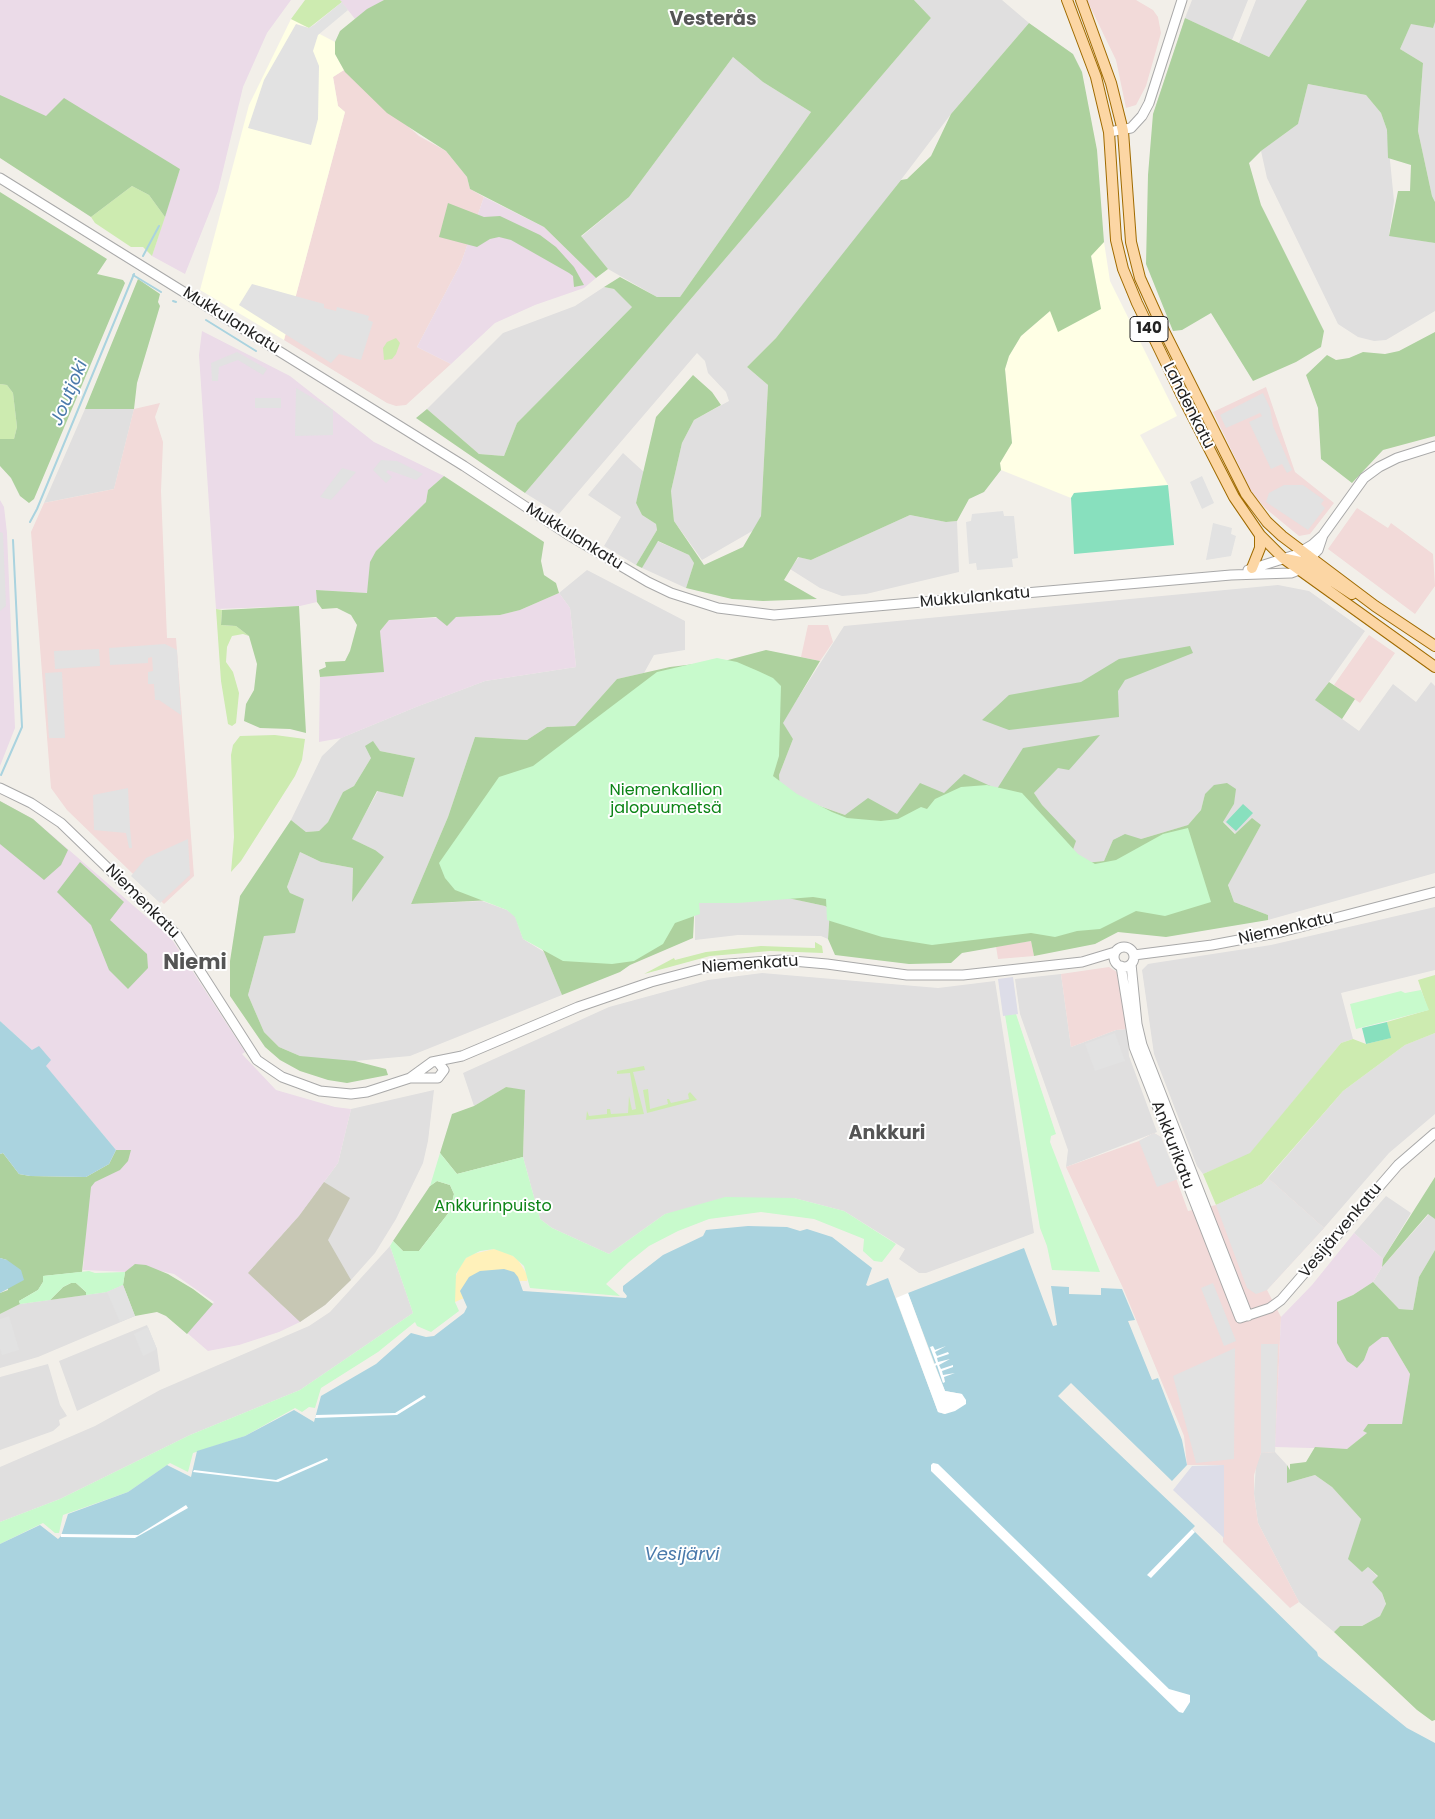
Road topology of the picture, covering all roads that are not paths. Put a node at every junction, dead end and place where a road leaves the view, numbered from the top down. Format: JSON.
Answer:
{"nodes":[{"id":1,"x":1068,"y":0,"type":"edge"},
{"id":2,"x":1081,"y":0,"type":"edge"},
{"id":3,"x":1182,"y":0,"type":"edge"},
{"id":4,"x":1123,"y":131,"type":"junction"},
{"id":5,"x":1109,"y":132,"type":"junction"},
{"id":6,"x":0,"y":178,"type":"edge"},
{"id":7,"x":1435,"y":446,"type":"edge"},
{"id":8,"x":1260,"y":535,"type":"junction"},
{"id":9,"x":1283,"y":558,"type":"junction"},
{"id":10,"x":1305,"y":560,"type":"junction"},
{"id":11,"x":1252,"y":568,"type":"junction"},
{"id":12,"x":1231,"y":575,"type":"junction"},
{"id":13,"x":1435,"y":646,"type":"edge"},
{"id":14,"x":1435,"y":666,"type":"edge"},
{"id":15,"x":0,"y":788,"type":"edge"},
{"id":16,"x":1435,"y":892,"type":"edge"},
{"id":17,"x":1115,"y":952,"type":"junction"},
{"id":18,"x":1133,"y":959,"type":"junction"},
{"id":19,"x":1082,"y":962,"type":"junction"},
{"id":20,"x":1118,"y":964,"type":"junction"},
{"id":21,"x":437,"y":1066,"type":"junction"},
{"id":22,"x":431,"y":1077,"type":"junction"},
{"id":23,"x":410,"y":1078,"type":"junction"},
{"id":24,"x":1435,"y":1133,"type":"edge"},
{"id":25,"x":1244,"y":1317,"type":"junction"}],
"edges":[{"from":1,"to":5,"type":"main road","name":"Lahdenkatu","number":"140"},
{"from":2,"to":4,"type":"main road","name":"Lahdenkatu","number":"140"},
{"from":3,"to":4,"type":"street"},
{"from":4,"to":5,"type":"street"},
{"from":4,"to":10,"type":"main road","name":"Lahdenkatu","number":"140"},
{"from":5,"to":8,"type":"main road","name":"Lahdenkatu","number":"140"},
{"from":6,"to":12,"type":"street","name":"Mukkulankatu"},
{"from":7,"to":10,"type":"street"},
{"from":8,"to":9,"type":"main road","name":"Lahdenkatu","number":"140"},
{"from":8,"to":11,"type":"main road"},
{"from":9,"to":10,"type":"main road"},
{"from":9,"to":11,"type":"street","name":"Mukkulankatu"},
{"from":10,"to":12,"type":"street","name":"Mukkulankatu"},
{"from":10,"to":13,"type":"main road","name":"Lahdenkatu"},
{"from":10,"to":14,"type":"main road","name":"Lahdenkatu","number":"140"},
{"from":11,"to":12,"type":"street","name":"Mukkulankatu"},
{"from":15,"to":23,"type":"street","name":"Niemenkatu"},
{"from":16,"to":18,"type":"street","name":"Niemenkatu"},
{"from":17,"to":18,"type":"street"},
{"from":17,"to":19,"type":"street","name":"Niemenkatu"},
{"from":17,"to":20,"type":"street","name":"Ankkurikatu"},
{"from":18,"to":20,"type":"street","name":"Niemenkatu"},
{"from":18,"to":25,"type":"street","name":"Ankkurikatu"},
{"from":19,"to":20,"type":"street","name":"Niemenkatu"},
{"from":19,"to":21,"type":"street","name":"Niemenkatu"},
{"from":20,"to":25,"type":"street","name":"Ankkurikatu"},
{"from":21,"to":22,"type":"street"},
{"from":21,"to":22,"type":"street"},
{"from":21,"to":23,"type":"street","name":"Niemenkatu"},
{"from":22,"to":23,"type":"street","name":"Niemenkatu"},
{"from":24,"to":25,"type":"street","name":"Vesijärvenkatu"}]}
